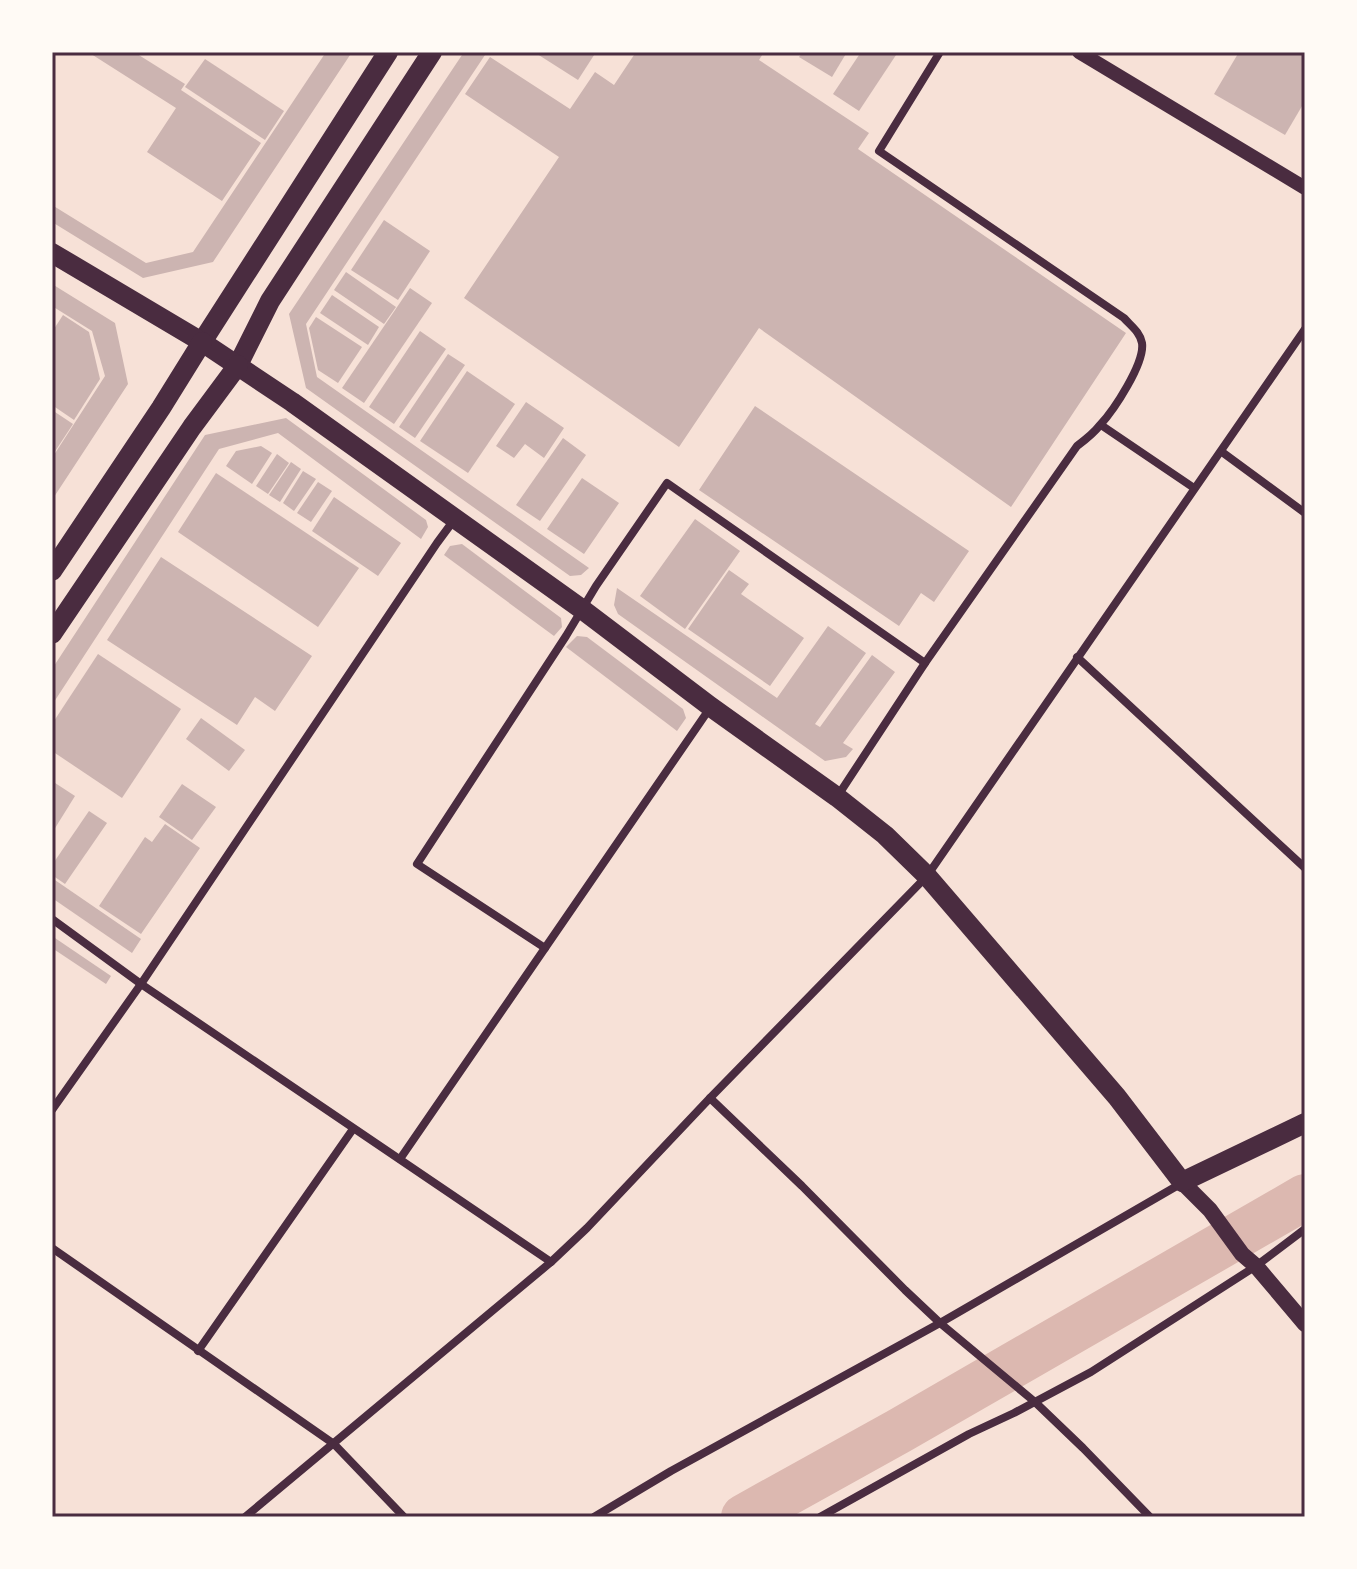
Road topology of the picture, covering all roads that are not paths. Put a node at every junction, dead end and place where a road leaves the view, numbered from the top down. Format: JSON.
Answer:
{"nodes":[{"id":1,"x":388,"y":52,"type":"edge"},
{"id":2,"x":432,"y":52,"type":"edge"},
{"id":3,"x":940,"y":52,"type":"edge"},
{"id":4,"x":1079,"y":52,"type":"edge"},
{"id":5,"x":1305,"y":188,"type":"edge"},
{"id":6,"x":52,"y":253,"type":"edge"},
{"id":7,"x":1305,"y":329,"type":"edge"},
{"id":8,"x":202,"y":342,"type":"junction"},
{"id":9,"x":238,"y":365,"type":"junction"},
{"id":10,"x":1101,"y":425,"type":"junction"},
{"id":11,"x":1222,"y":452,"type":"junction"},
{"id":12,"x":1194,"y":488,"type":"junction"},
{"id":13,"x":1305,"y":513,"type":"edge"},
{"id":14,"x":455,"y":519,"type":"junction"},
{"id":15,"x":52,"y":571,"type":"edge"},
{"id":16,"x":583,"y":610,"type":"junction"},
{"id":17,"x":52,"y":634,"type":"edge"},
{"id":18,"x":1077,"y":657,"type":"junction"},
{"id":19,"x":925,"y":663,"type":"junction"},
{"id":20,"x":711,"y":707,"type":"junction"},
{"id":21,"x":837,"y":797,"type":"junction"},
{"id":22,"x":1304,"y":863,"type":"edge"},
{"id":23,"x":927,"y":876,"type":"junction"},
{"id":24,"x":52,"y":919,"type":"edge"},
{"id":25,"x":545,"y":948,"type":"junction"},
{"id":26,"x":141,"y":984,"type":"junction"},
{"id":27,"x":710,"y":1098,"type":"junction"},
{"id":28,"x":52,"y":1110,"type":"edge"},
{"id":29,"x":1305,"y":1123,"type":"edge"},
{"id":30,"x":353,"y":1129,"type":"junction"},
{"id":31,"x":400,"y":1159,"type":"junction"},
{"id":32,"x":1182,"y":1182,"type":"junction"},
{"id":33,"x":1305,"y":1229,"type":"edge"},
{"id":34,"x":52,"y":1248,"type":"edge"},
{"id":35,"x":551,"y":1262,"type":"junction"},
{"id":36,"x":1256,"y":1266,"type":"junction"},
{"id":37,"x":940,"y":1323,"type":"junction"},
{"id":38,"x":1305,"y":1324,"type":"edge"},
{"id":39,"x":198,"y":1351,"type":"junction"},
{"id":40,"x":1035,"y":1402,"type":"junction"},
{"id":41,"x":334,"y":1444,"type":"junction"},
{"id":42,"x":245,"y":1517,"type":"edge"},
{"id":43,"x":404,"y":1517,"type":"edge"},
{"id":44,"x":594,"y":1517,"type":"edge"},
{"id":45,"x":820,"y":1517,"type":"edge"},
{"id":46,"x":1150,"y":1517,"type":"edge"}],
"edges":[{"from":1,"to":8,"type":"main road"},
{"from":2,"to":9,"type":"main road"},
{"from":3,"to":10,"type":"street"},
{"from":4,"to":5,"type":"street"},
{"from":6,"to":8,"type":"main road"},
{"from":7,"to":11,"type":"street"},
{"from":8,"to":9,"type":"main road"},
{"from":8,"to":15,"type":"main road"},
{"from":9,"to":14,"type":"main road"},
{"from":9,"to":17,"type":"main road"},
{"from":10,"to":12,"type":"street"},
{"from":10,"to":19,"type":"street"},
{"from":11,"to":12,"type":"street"},
{"from":11,"to":13,"type":"street"},
{"from":12,"to":18,"type":"street"},
{"from":14,"to":16,"type":"main road"},
{"from":14,"to":26,"type":"street"},
{"from":16,"to":19,"type":"street"},
{"from":16,"to":20,"type":"main road"},
{"from":16,"to":25,"type":"street"},
{"from":18,"to":22,"type":"street"},
{"from":18,"to":23,"type":"street"},
{"from":19,"to":21,"type":"street"},
{"from":20,"to":21,"type":"main road"},
{"from":20,"to":25,"type":"street"},
{"from":21,"to":23,"type":"main road"},
{"from":23,"to":27,"type":"street"},
{"from":23,"to":32,"type":"main road"},
{"from":24,"to":26,"type":"street"},
{"from":25,"to":31,"type":"street"},
{"from":26,"to":28,"type":"street"},
{"from":26,"to":30,"type":"street"},
{"from":27,"to":35,"type":"street"},
{"from":27,"to":37,"type":"street"},
{"from":29,"to":32,"type":"main road"},
{"from":30,"to":31,"type":"street"},
{"from":30,"to":39,"type":"street"},
{"from":31,"to":35,"type":"street"},
{"from":32,"to":36,"type":"main road"},
{"from":32,"to":37,"type":"street"},
{"from":33,"to":36,"type":"street"},
{"from":34,"to":39,"type":"street"},
{"from":35,"to":41,"type":"street"},
{"from":36,"to":38,"type":"main road"},
{"from":36,"to":40,"type":"street"},
{"from":37,"to":40,"type":"street"},
{"from":37,"to":44,"type":"street"},
{"from":39,"to":41,"type":"street"},
{"from":40,"to":45,"type":"street"},
{"from":40,"to":46,"type":"street"},
{"from":41,"to":42,"type":"street"},
{"from":41,"to":43,"type":"street"}]}
